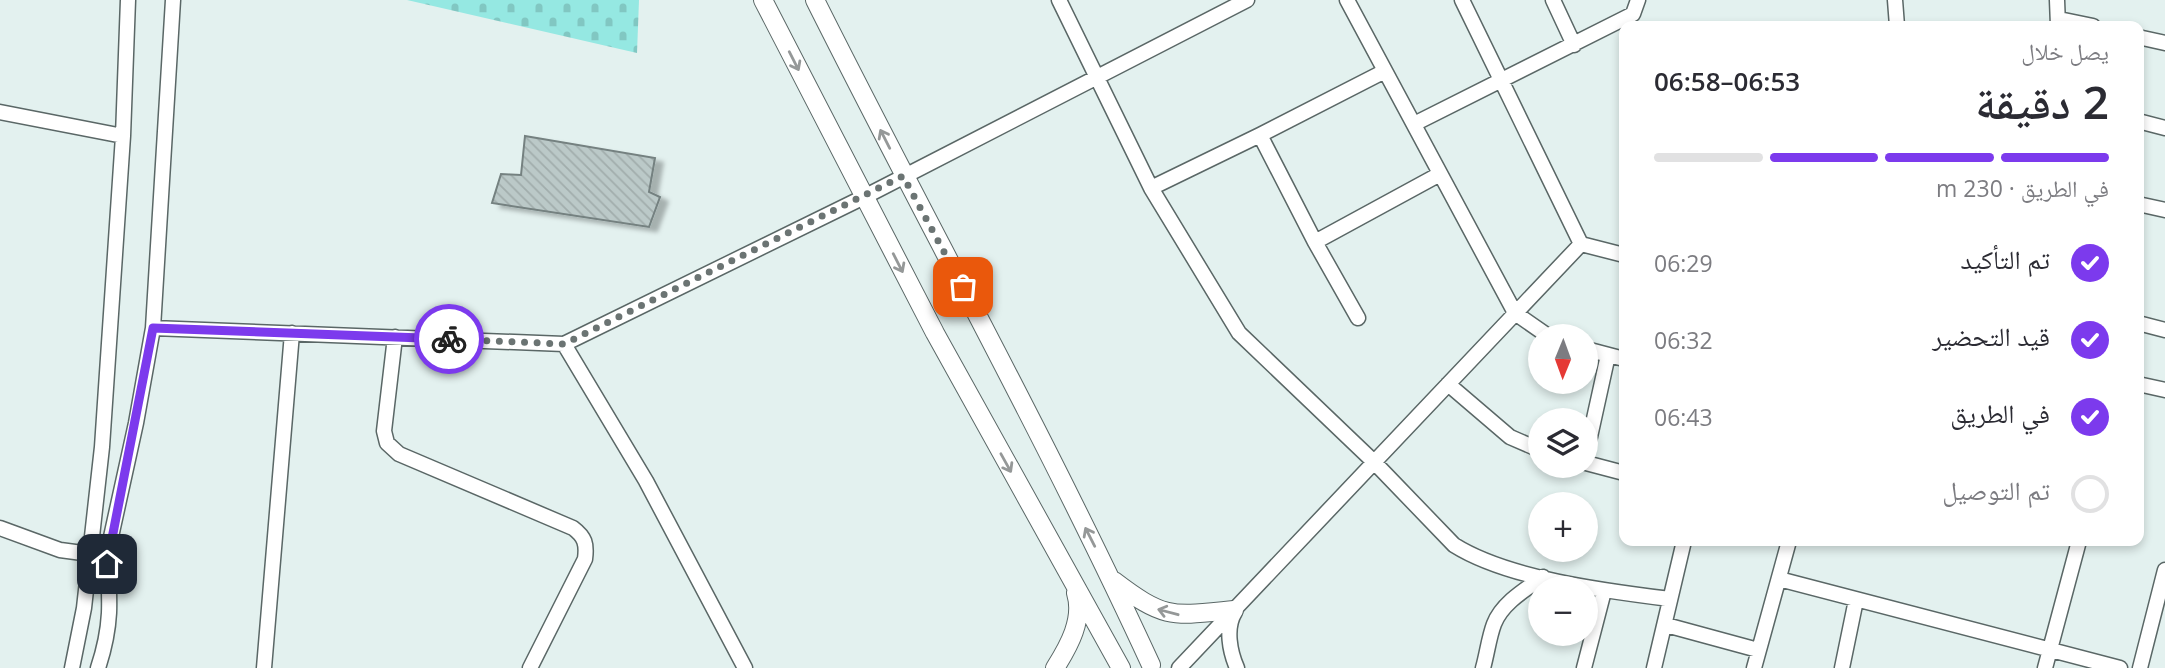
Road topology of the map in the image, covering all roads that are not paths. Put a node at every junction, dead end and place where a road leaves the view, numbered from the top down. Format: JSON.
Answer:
{"nodes":[{"id":1,"x":128,"y":0,"type":"edge"},
{"id":2,"x":173,"y":0,"type":"edge"},
{"id":3,"x":763,"y":0,"type":"edge"},
{"id":4,"x":815,"y":0,"type":"edge"},
{"id":5,"x":1059,"y":0,"type":"edge"},
{"id":6,"x":1247,"y":0,"type":"edge"},
{"id":7,"x":1347,"y":0,"type":"edge"},
{"id":8,"x":1462,"y":0,"type":"edge"},
{"id":9,"x":1553,"y":0,"type":"edge"},
{"id":10,"x":1638,"y":0,"type":"edge"},
{"id":11,"x":1895,"y":0,"type":"edge"},
{"id":12,"x":2057,"y":0,"type":"edge"},
{"id":13,"x":1619,"y":21,"type":"edge"},
{"id":14,"x":1620,"y":21,"type":"edge"},
{"id":15,"x":1897,"y":21,"type":"edge"},
{"id":16,"x":2058,"y":21,"type":"edge"},
{"id":17,"x":2144,"y":38,"type":"edge"},
{"id":18,"x":2165,"y":43,"type":"edge"},
{"id":19,"x":1574,"y":45,"type":"junction"},
{"id":20,"x":1385,"y":71,"type":"junction"},
{"id":21,"x":1098,"y":77,"type":"junction"},
{"id":22,"x":1501,"y":81,"type":"junction"},
{"id":23,"x":0,"y":112,"type":"edge"},
{"id":24,"x":2144,"y":123,"type":"edge"},
{"id":25,"x":1414,"y":124,"type":"junction"},
{"id":26,"x":2165,"y":128,"type":"edge"},
{"id":27,"x":1260,"y":135,"type":"junction"},
{"id":28,"x":123,"y":136,"type":"junction"},
{"id":29,"x":1440,"y":174,"type":"junction"},
{"id":30,"x":903,"y":176,"type":"junction"},
{"id":31,"x":1151,"y":188,"type":"junction"},
{"id":32,"x":864,"y":197,"type":"junction"},
{"id":33,"x":2144,"y":205,"type":"edge"},
{"id":34,"x":2165,"y":210,"type":"edge"},
{"id":35,"x":1315,"y":242,"type":"junction"},
{"id":36,"x":1581,"y":244,"type":"junction"},
{"id":37,"x":1619,"y":254,"type":"edge"},
{"id":38,"x":1515,"y":313,"type":"junction"},
{"id":39,"x":1358,"y":318,"type":"dead end"},
{"id":40,"x":1531,"y":324,"type":"edge"},
{"id":41,"x":2144,"y":325,"type":"edge"},
{"id":42,"x":153,"y":328,"type":"junction"},
{"id":43,"x":2165,"y":330,"type":"edge"},
{"id":44,"x":292,"y":333,"type":"junction"},
{"id":45,"x":395,"y":337,"type":"junction"},
{"id":46,"x":564,"y":344,"type":"junction"},
{"id":47,"x":1598,"y":352,"type":"edge"},
{"id":48,"x":1608,"y":355,"type":"junction"},
{"id":49,"x":1619,"y":358,"type":"edge"},
{"id":50,"x":1448,"y":384,"type":"junction"},
{"id":51,"x":2144,"y":385,"type":"edge"},
{"id":52,"x":2165,"y":390,"type":"edge"},
{"id":53,"x":1596,"y":408,"type":"edge"},
{"id":54,"x":1528,"y":444,"type":"edge"},
{"id":55,"x":1374,"y":462,"type":"junction"},
{"id":56,"x":1598,"y":466,"type":"edge"},
{"id":57,"x":1619,"y":472,"type":"edge"},
{"id":58,"x":0,"y":528,"type":"edge"},
{"id":59,"x":1683,"y":546,"type":"edge"},
{"id":60,"x":1788,"y":546,"type":"edge"},
{"id":61,"x":2078,"y":546,"type":"edge"},
{"id":62,"x":90,"y":554,"type":"junction"},
{"id":63,"x":2165,"y":570,"type":"edge"},
{"id":64,"x":1539,"y":576,"type":"edge"},
{"id":65,"x":1111,"y":579,"type":"junction"},
{"id":66,"x":1779,"y":579,"type":"junction"},
{"id":67,"x":1074,"y":587,"type":"junction"},
{"id":68,"x":1528,"y":588,"type":"edge"},
{"id":69,"x":1598,"y":590,"type":"edge"},
{"id":70,"x":1604,"y":591,"type":"junction"},
{"id":71,"x":1670,"y":600,"type":"junction"},
{"id":72,"x":1856,"y":600,"type":"junction"},
{"id":73,"x":1238,"y":606,"type":"junction"},
{"id":74,"x":1666,"y":625,"type":"junction"},
{"id":75,"x":1758,"y":650,"type":"junction"},
{"id":76,"x":2050,"y":650,"type":"junction"},
{"id":77,"x":1152,"y":667,"type":"edge"},
{"id":78,"x":72,"y":668,"type":"edge"},
{"id":79,"x":98,"y":668,"type":"edge"},
{"id":80,"x":264,"y":668,"type":"edge"},
{"id":81,"x":530,"y":668,"type":"edge"},
{"id":82,"x":745,"y":668,"type":"edge"},
{"id":83,"x":1055,"y":668,"type":"edge"},
{"id":84,"x":1121,"y":668,"type":"edge"},
{"id":85,"x":1179,"y":668,"type":"edge"},
{"id":86,"x":1237,"y":668,"type":"edge"},
{"id":87,"x":1483,"y":668,"type":"edge"},
{"id":88,"x":1584,"y":668,"type":"edge"},
{"id":89,"x":1654,"y":668,"type":"edge"},
{"id":90,"x":1754,"y":668,"type":"edge"},
{"id":91,"x":1842,"y":668,"type":"edge"},
{"id":92,"x":2045,"y":668,"type":"edge"},
{"id":93,"x":2120,"y":668,"type":"edge"},
{"id":94,"x":2140,"y":668,"type":"edge"}],
"edges":[{"from":1,"to":28,"type":"street"},
{"from":2,"to":42,"type":"street"},
{"from":3,"to":32,"type":"street","one_way":true},
{"from":30,"to":4,"type":"street","one_way":true},
{"from":5,"to":21,"type":"street"},
{"from":6,"to":21,"type":"street"},
{"from":7,"to":20,"type":"street"},
{"from":8,"to":22,"type":"street"},
{"from":9,"to":19,"type":"street"},
{"from":10,"to":14,"type":"street"},
{"from":11,"to":15,"type":"street"},
{"from":12,"to":16,"type":"street"},
{"from":13,"to":19,"type":"street"},
{"from":17,"to":18,"type":"street"},
{"from":19,"to":22,"type":"street"},
{"from":20,"to":25,"type":"street"},
{"from":20,"to":27,"type":"street"},
{"from":21,"to":30,"type":"street"},
{"from":21,"to":31,"type":"street"},
{"from":22,"to":25,"type":"street"},
{"from":22,"to":36,"type":"street"},
{"from":23,"to":28,"type":"street"},
{"from":24,"to":26,"type":"street"},
{"from":25,"to":29,"type":"street"},
{"from":27,"to":31,"type":"street"},
{"from":27,"to":35,"type":"street"},
{"from":28,"to":62,"type":"street"},
{"from":29,"to":35,"type":"street"},
{"from":29,"to":38,"type":"street"},
{"from":30,"to":32,"type":"street"},
{"from":65,"to":30,"type":"street","one_way":true},
{"from":31,"to":55,"type":"street"},
{"from":32,"to":46,"type":"street"},
{"from":32,"to":67,"type":"street","one_way":true},
{"from":33,"to":34,"type":"street"},
{"from":35,"to":39,"type":"street"},
{"from":36,"to":37,"type":"street"},
{"from":36,"to":38,"type":"street"},
{"from":38,"to":40,"type":"street"},
{"from":38,"to":50,"type":"street"},
{"from":41,"to":43,"type":"street"},
{"from":42,"to":44,"type":"street"},
{"from":42,"to":79,"type":"street"},
{"from":44,"to":45,"type":"street"},
{"from":44,"to":80,"type":"street"},
{"from":45,"to":46,"type":"street"},
{"from":45,"to":81,"type":"street"},
{"from":46,"to":82,"type":"street"},
{"from":47,"to":48,"type":"street"},
{"from":48,"to":49,"type":"street"},
{"from":48,"to":53,"type":"street"},
{"from":50,"to":54,"type":"street"},
{"from":50,"to":55,"type":"street"},
{"from":51,"to":52,"type":"street"},
{"from":55,"to":64,"type":"street"},
{"from":55,"to":73,"type":"street"},
{"from":56,"to":57,"type":"street"},
{"from":58,"to":62,"type":"street"},
{"from":59,"to":71,"type":"street"},
{"from":60,"to":66,"type":"street"},
{"from":61,"to":76,"type":"street"},
{"from":62,"to":78,"type":"street"},
{"from":63,"to":94,"type":"street"},
{"from":73,"to":65,"type":"street","one_way":true},
{"from":65,"to":77,"type":"street"},
{"from":66,"to":72,"type":"street"},
{"from":66,"to":75,"type":"street"},
{"from":67,"to":83,"type":"street"},
{"from":67,"to":84,"type":"street"},
{"from":68,"to":87,"type":"street"},
{"from":69,"to":70,"type":"street"},
{"from":70,"to":71,"type":"street"},
{"from":70,"to":88,"type":"street"},
{"from":71,"to":74,"type":"street"},
{"from":72,"to":76,"type":"street"},
{"from":72,"to":91,"type":"street"},
{"from":73,"to":85,"type":"street"},
{"from":73,"to":86,"type":"street"},
{"from":74,"to":75,"type":"street"},
{"from":74,"to":89,"type":"street"},
{"from":75,"to":90,"type":"street"},
{"from":76,"to":92,"type":"street"},
{"from":76,"to":93,"type":"street"}]}
